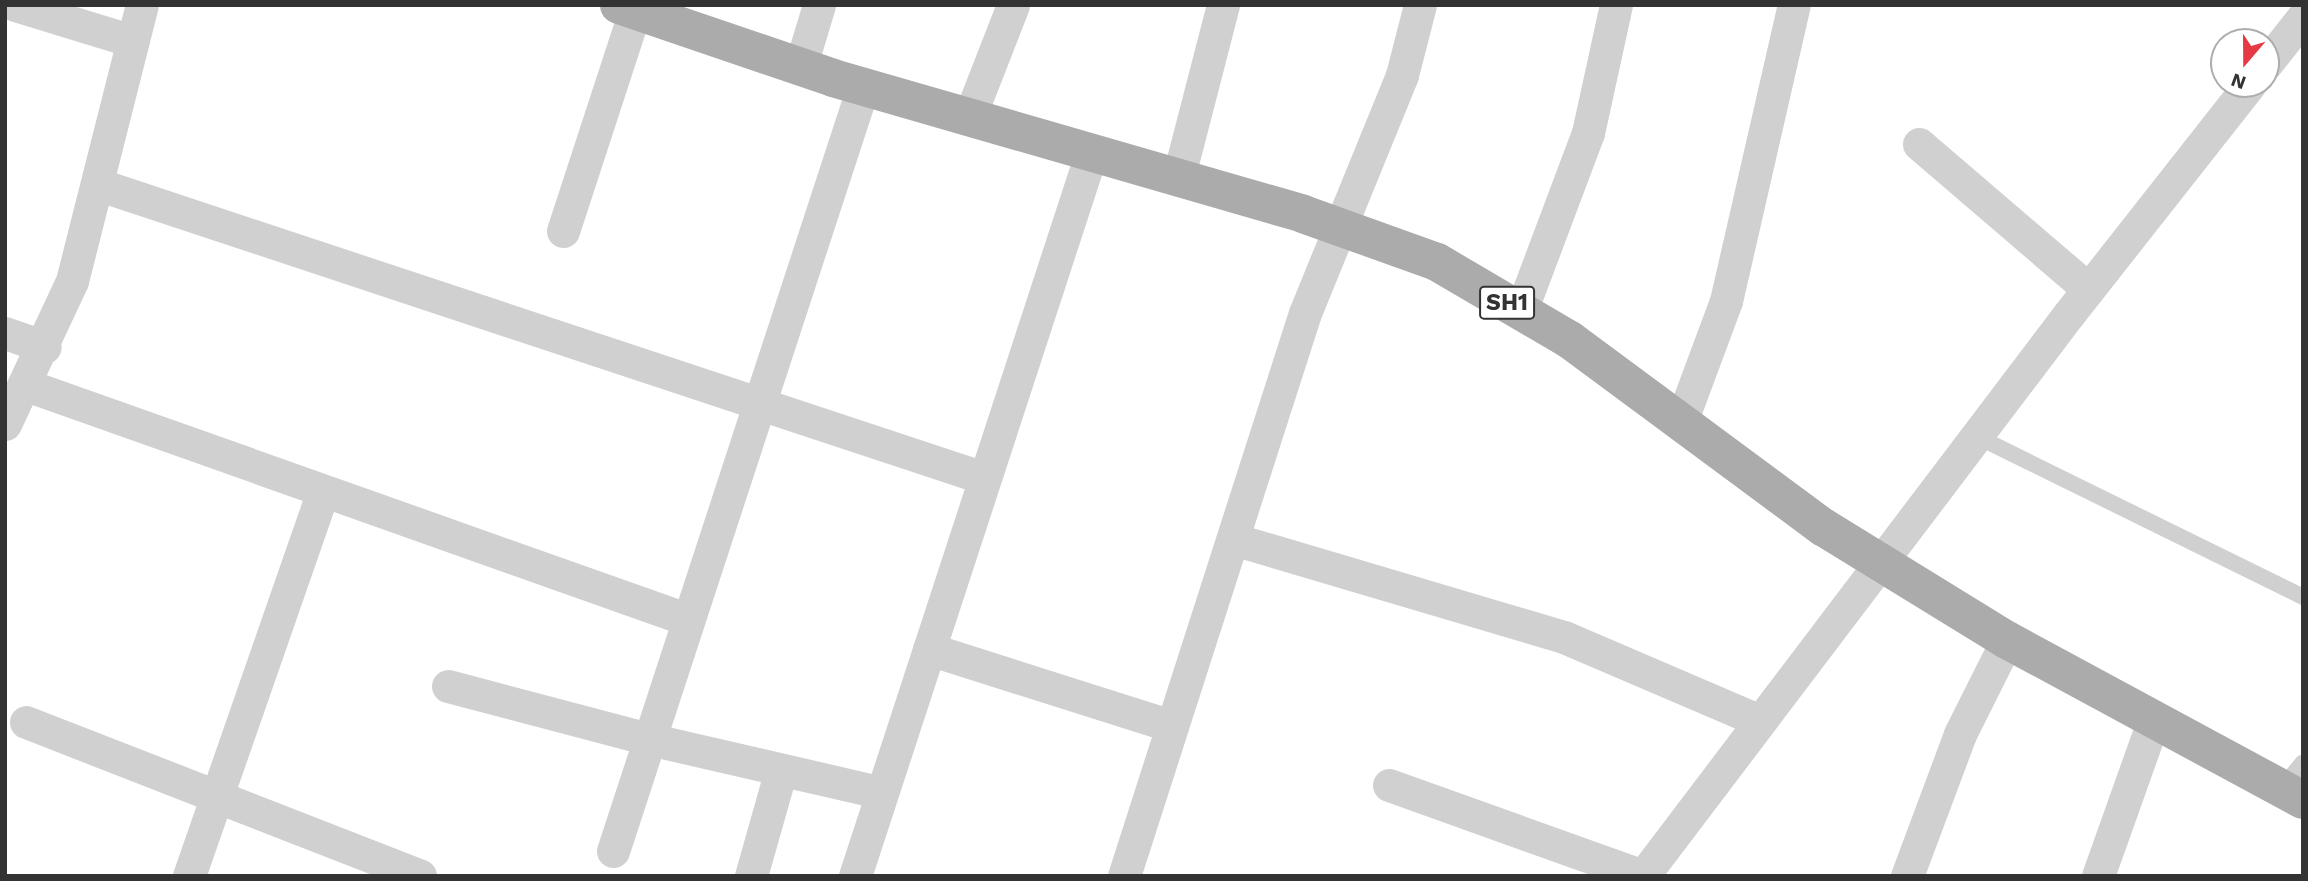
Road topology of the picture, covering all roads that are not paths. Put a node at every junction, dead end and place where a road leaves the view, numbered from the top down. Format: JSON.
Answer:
{"nodes":[{"id":1,"x":15,"y":5,"type":"edge"},
{"id":2,"x":142,"y":5,"type":"edge"},
{"id":3,"x":819,"y":5,"type":"edge"},
{"id":4,"x":1013,"y":5,"type":"edge"},
{"id":5,"x":1223,"y":5,"type":"edge"},
{"id":6,"x":1420,"y":5,"type":"edge"},
{"id":7,"x":1616,"y":5,"type":"edge"},
{"id":8,"x":1794,"y":5,"type":"edge"},
{"id":9,"x":627,"y":8,"type":"edge"},
{"id":10,"x":2303,"y":17,"type":"edge"},
{"id":11,"x":133,"y":41,"type":"junction"},
{"id":12,"x":2280,"y":46,"type":"edge"},
{"id":13,"x":800,"y":68,"type":"junction"},
{"id":14,"x":863,"y":88,"type":"junction"},
{"id":15,"x":2239,"y":98,"type":"edge"},
{"id":16,"x":969,"y":118,"type":"junction"},
{"id":17,"x":1919,"y":144,"type":"dead end"},
{"id":18,"x":1091,"y":153,"type":"junction"},
{"id":19,"x":1178,"y":179,"type":"junction"},
{"id":20,"x":100,"y":184,"type":"junction"},
{"id":21,"x":1341,"y":228,"type":"junction"},
{"id":22,"x":563,"y":232,"type":"dead end"},
{"id":23,"x":2088,"y":289,"type":"junction"},
{"id":24,"x":1521,"y":312,"type":"junction"},
{"id":25,"x":5,"y":333,"type":"edge"},
{"id":26,"x":45,"y":347,"type":"junction"},
{"id":27,"x":26,"y":385,"type":"junction"},
{"id":28,"x":760,"y":406,"type":"junction"},
{"id":29,"x":1681,"y":422,"type":"junction"},
{"id":30,"x":5,"y":424,"type":"edge"},
{"id":31,"x":1976,"y":436,"type":"junction"},
{"id":32,"x":984,"y":478,"type":"junction"},
{"id":33,"x":323,"y":492,"type":"junction"},
{"id":34,"x":1233,"y":539,"type":"junction"},
{"id":35,"x":1880,"y":562,"type":"junction"},
{"id":36,"x":2303,"y":597,"type":"edge"},
{"id":37,"x":689,"y":620,"type":"junction"},
{"id":38,"x":2007,"y":640,"type":"junction"},
{"id":39,"x":929,"y":649,"type":"junction"},
{"id":40,"x":448,"y":686,"type":"dead end"},
{"id":41,"x":2154,"y":719,"type":"junction"},
{"id":42,"x":1759,"y":721,"type":"junction"},
{"id":43,"x":26,"y":722,"type":"dead end"},
{"id":44,"x":1172,"y":726,"type":"junction"},
{"id":45,"x":649,"y":739,"type":"junction"},
{"id":46,"x":781,"y":770,"type":"junction"},
{"id":47,"x":2296,"y":783,"type":"edge"},
{"id":48,"x":1389,"y":785,"type":"dead end"},
{"id":49,"x":882,"y":793,"type":"junction"},
{"id":50,"x":215,"y":795,"type":"junction"},
{"id":51,"x":613,"y":851,"type":"dead end"},
{"id":52,"x":189,"y":876,"type":"edge"},
{"id":53,"x":419,"y":876,"type":"edge"},
{"id":54,"x":751,"y":876,"type":"edge"},
{"id":55,"x":855,"y":876,"type":"edge"},
{"id":56,"x":1124,"y":876,"type":"edge"},
{"id":57,"x":1643,"y":876,"type":"edge"},
{"id":58,"x":1907,"y":876,"type":"edge"},
{"id":59,"x":2098,"y":876,"type":"edge"}],
"edges":[{"from":1,"to":11,"type":"street"},
{"from":2,"to":11,"type":"street"},
{"from":3,"to":13,"type":"street"},
{"from":4,"to":16,"type":"street"},
{"from":5,"to":19,"type":"street"},
{"from":6,"to":21,"type":"street"},
{"from":7,"to":24,"type":"street"},
{"from":8,"to":29,"type":"street"},
{"from":9,"to":13,"type":"main road","number":"SH1"},
{"from":9,"to":22,"type":"street"},
{"from":10,"to":12,"type":"street"},
{"from":11,"to":20,"type":"street"},
{"from":13,"to":14,"type":"main road","number":"SH1"},
{"from":14,"to":16,"type":"main road","number":"SH1"},
{"from":14,"to":28,"type":"street"},
{"from":15,"to":23,"type":"street"},
{"from":16,"to":18,"type":"main road","number":"SH1"},
{"from":17,"to":23,"type":"street"},
{"from":18,"to":19,"type":"main road","number":"SH1"},
{"from":18,"to":32,"type":"street"},
{"from":19,"to":21,"type":"main road","number":"SH1"},
{"from":20,"to":26,"type":"street"},
{"from":20,"to":28,"type":"street"},
{"from":21,"to":24,"type":"main road","number":"SH1"},
{"from":21,"to":34,"type":"street"},
{"from":23,"to":31,"type":"street"},
{"from":24,"to":29,"type":"main road","number":"SH1"},
{"from":25,"to":26,"type":"street"},
{"from":26,"to":27,"type":"street"},
{"from":27,"to":30,"type":"street"},
{"from":27,"to":33,"type":"street"},
{"from":28,"to":32,"type":"street"},
{"from":28,"to":37,"type":"street"},
{"from":29,"to":35,"type":"main road","number":"SH1"},
{"from":31,"to":35,"type":"street"},
{"from":31,"to":36,"type":"lane"},
{"from":32,"to":39,"type":"street"},
{"from":33,"to":37,"type":"street"},
{"from":33,"to":50,"type":"street"},
{"from":34,"to":42,"type":"street"},
{"from":34,"to":44,"type":"street"},
{"from":35,"to":38,"type":"main road","number":"SH1"},
{"from":35,"to":42,"type":"street"},
{"from":37,"to":45,"type":"street"},
{"from":38,"to":41,"type":"main road","number":"SH1"},
{"from":38,"to":58,"type":"street"},
{"from":39,"to":44,"type":"street"},
{"from":39,"to":49,"type":"street"},
{"from":40,"to":45,"type":"street"},
{"from":41,"to":47,"type":"main road","number":"SH1"},
{"from":41,"to":59,"type":"street"},
{"from":42,"to":57,"type":"street"},
{"from":43,"to":50,"type":"street"},
{"from":44,"to":56,"type":"street"},
{"from":45,"to":46,"type":"street"},
{"from":45,"to":51,"type":"street"},
{"from":46,"to":49,"type":"street"},
{"from":46,"to":54,"type":"street"},
{"from":48,"to":57,"type":"street"},
{"from":49,"to":55,"type":"street"},
{"from":50,"to":52,"type":"street"},
{"from":50,"to":53,"type":"street"}]}
